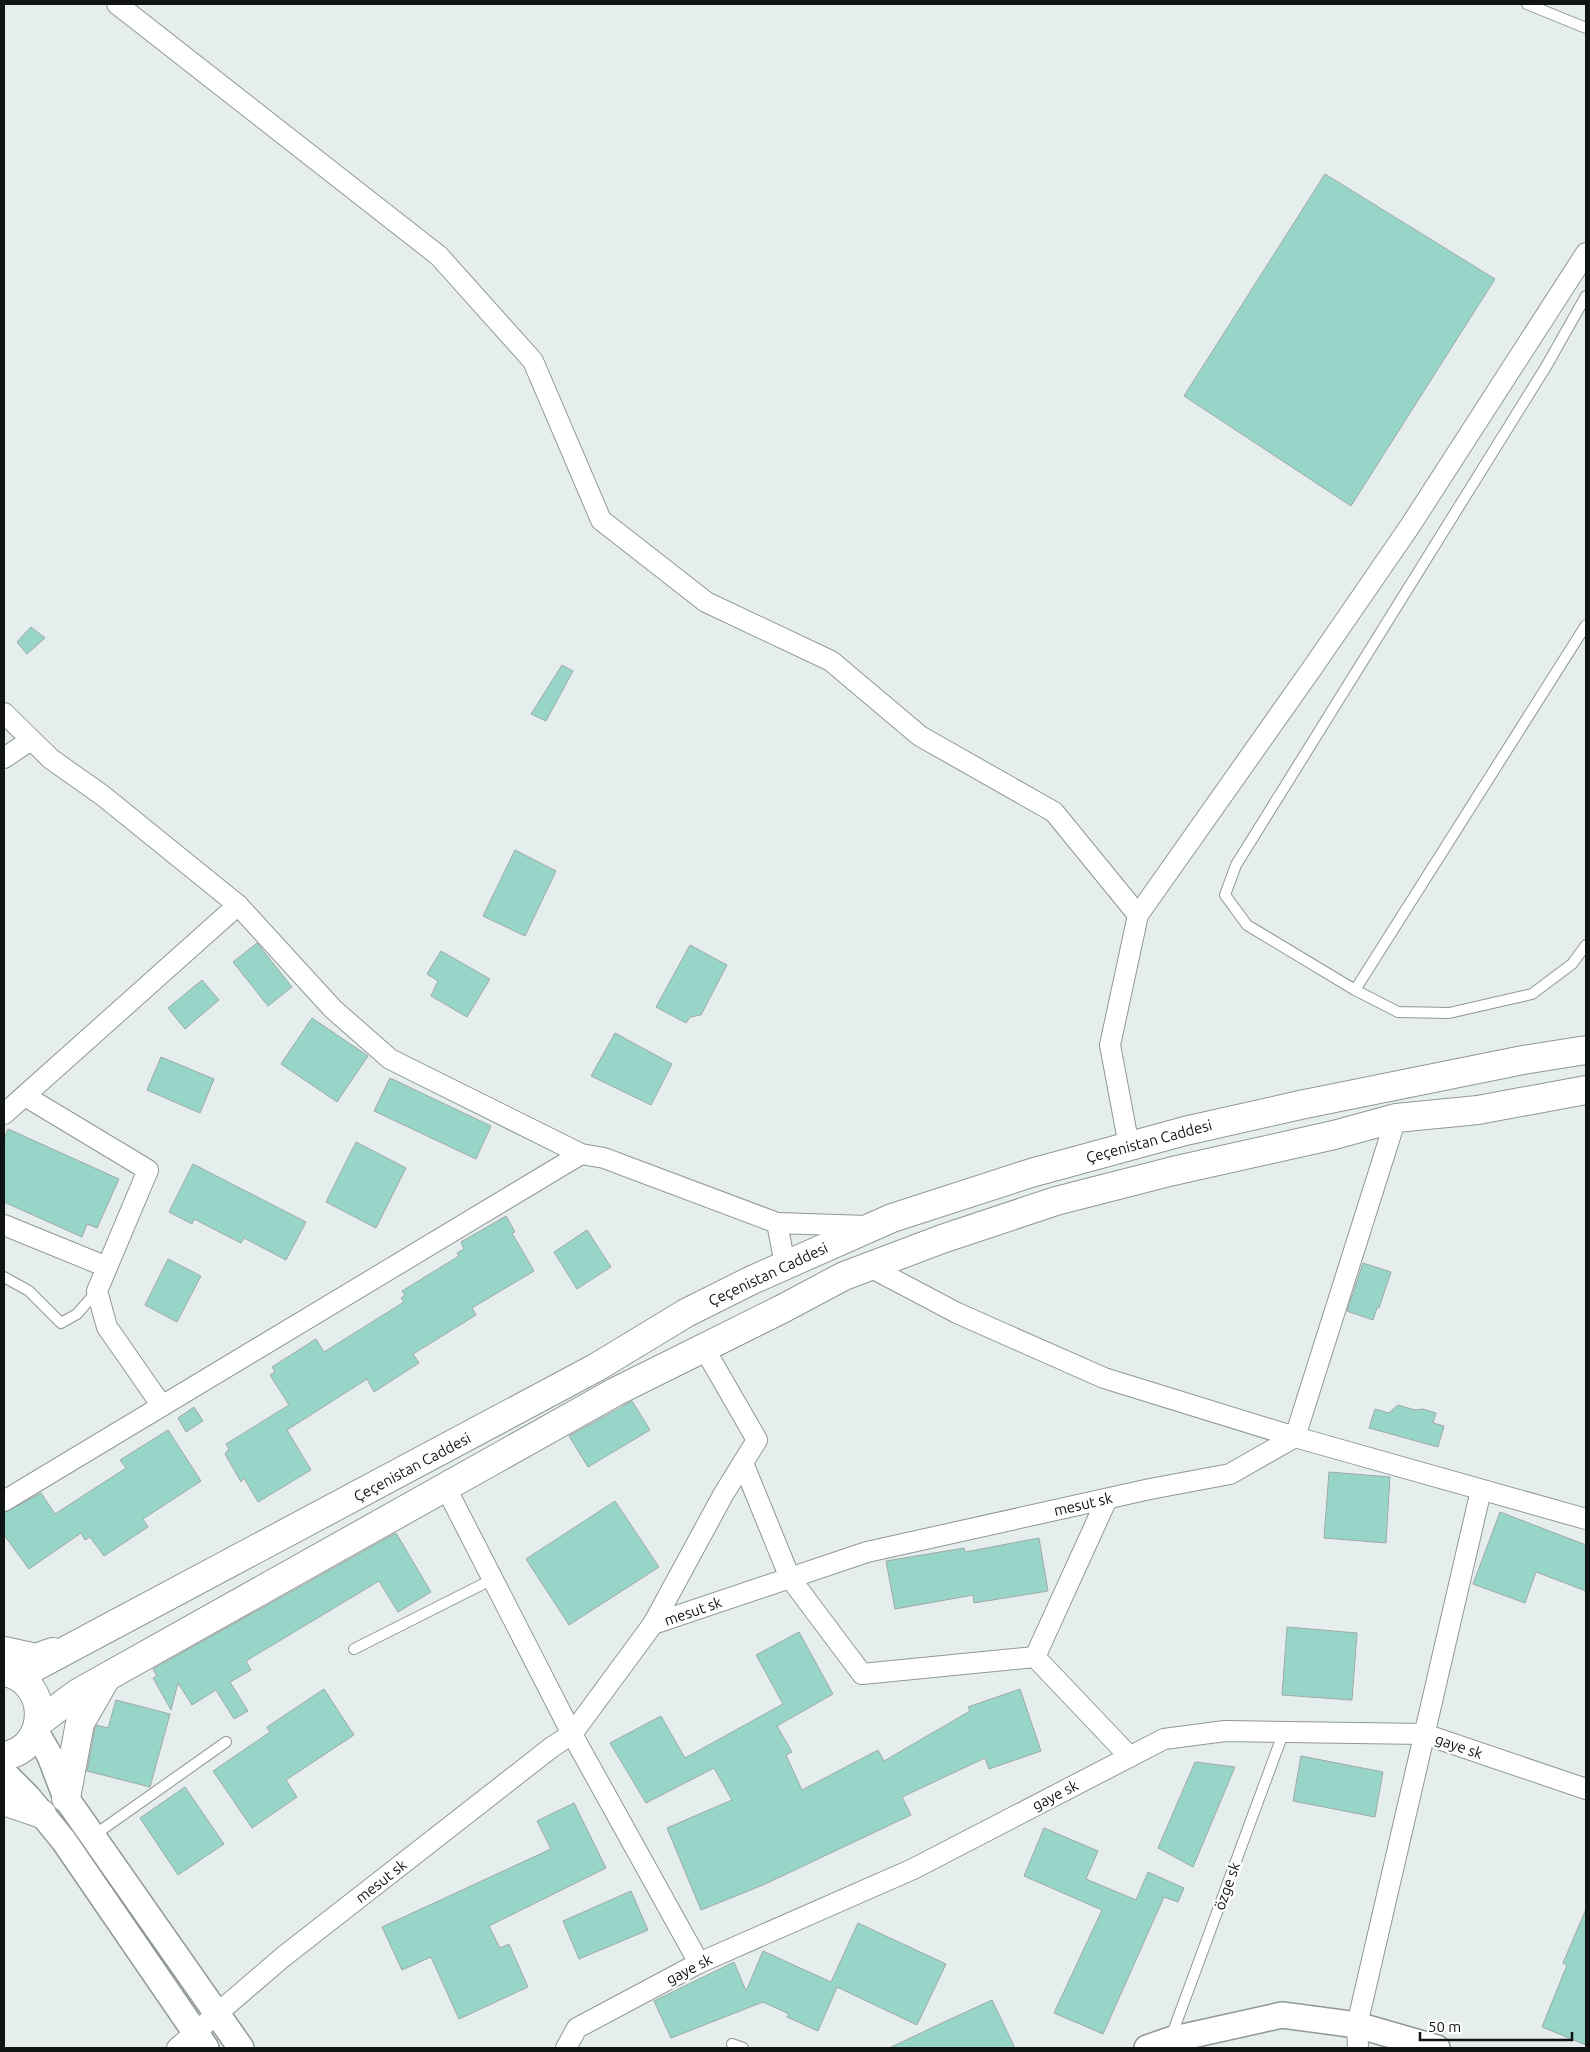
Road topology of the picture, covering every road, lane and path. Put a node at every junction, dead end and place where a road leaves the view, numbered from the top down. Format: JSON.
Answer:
{"nodes":[{"id":1,"x":117,"y":4,"type":"edge"},
{"id":2,"x":1527,"y":4,"type":"edge"},
{"id":3,"x":1586,"y":28,"type":"edge"},
{"id":4,"x":1586,"y":253,"type":"edge"},
{"id":5,"x":1586,"y":296,"type":"edge"},
{"id":6,"x":1586,"y":625,"type":"edge"},
{"id":7,"x":4,"y":713,"type":"edge"},
{"id":8,"x":31,"y":740,"type":"junction"},
{"id":9,"x":4,"y":758,"type":"edge"},
{"id":10,"x":238,"y":905,"type":"junction"},
{"id":11,"x":1138,"y":915,"type":"junction"},
{"id":12,"x":1586,"y":945,"type":"edge"},
{"id":13,"x":1355,"y":990,"type":"junction"},
{"id":14,"x":1586,"y":1050,"type":"edge"},
{"id":15,"x":1586,"y":1090,"type":"edge"},
{"id":16,"x":25,"y":1096,"type":"junction"},
{"id":17,"x":4,"y":1114,"type":"edge"},
{"id":18,"x":1396,"y":1118,"type":"junction"},
{"id":19,"x":1129,"y":1146,"type":"junction"},
{"id":20,"x":581,"y":1154,"type":"junction"},
{"id":21,"x":777,"y":1223,"type":"junction"},
{"id":22,"x":873,"y":1226,"type":"junction"},
{"id":23,"x":6,"y":1231,"type":"edge"},
{"id":24,"x":785,"y":1265,"type":"junction"},
{"id":25,"x":868,"y":1266,"type":"junction"},
{"id":26,"x":107,"y":1267,"type":"junction"},
{"id":27,"x":4,"y":1277,"type":"edge"},
{"id":28,"x":97,"y":1291,"type":"junction"},
{"id":29,"x":704,"y":1348,"type":"junction"},
{"id":30,"x":162,"y":1406,"type":"junction"},
{"id":31,"x":1295,"y":1437,"type":"junction"},
{"id":32,"x":743,"y":1463,"type":"junction"},
{"id":33,"x":446,"y":1488,"type":"junction"},
{"id":34,"x":1481,"y":1490,"type":"junction"},
{"id":35,"x":1107,"y":1499,"type":"junction"},
{"id":36,"x":4,"y":1501,"type":"edge"},
{"id":37,"x":1586,"y":1518,"type":"edge"},
{"id":38,"x":493,"y":1578,"type":"junction"},
{"id":39,"x":790,"y":1578,"type":"junction"},
{"id":40,"x":653,"y":1624,"type":"junction"},
{"id":41,"x":69,"y":1648,"type":"junction"},
{"id":42,"x":354,"y":1649,"type":"dead end"},
{"id":43,"x":4,"y":1651,"type":"edge"},
{"id":44,"x":1035,"y":1657,"type":"junction"},
{"id":45,"x":11,"y":1674,"type":"edge"},
{"id":46,"x":108,"y":1676,"type":"junction"},
{"id":47,"x":38,"y":1727,"type":"junction"},
{"id":48,"x":1284,"y":1731,"type":"junction"},
{"id":49,"x":572,"y":1734,"type":"junction"},
{"id":50,"x":1424,"y":1734,"type":"junction"},
{"id":51,"x":226,"y":1742,"type":"dead end"},
{"id":52,"x":4,"y":1756,"type":"edge"},
{"id":53,"x":1130,"y":1757,"type":"junction"},
{"id":54,"x":4,"y":1773,"type":"edge"},
{"id":55,"x":1586,"y":1789,"type":"edge"},
{"id":56,"x":66,"y":1798,"type":"junction"},
{"id":57,"x":4,"y":1801,"type":"edge"},
{"id":58,"x":42,"y":1814,"type":"junction"},
{"id":59,"x":92,"y":1837,"type":"junction"},
{"id":60,"x":699,"y":1963,"type":"junction"},
{"id":61,"x":216,"y":2012,"type":"junction"},
{"id":62,"x":1358,"y":2037,"type":"edge"},
{"id":63,"x":201,"y":2040,"type":"edge"},
{"id":64,"x":732,"y":2044,"type":"dead end"},
{"id":65,"x":1158,"y":2044,"type":"edge"},
{"id":66,"x":177,"y":2048,"type":"edge"},
{"id":67,"x":241,"y":2048,"type":"edge"},
{"id":68,"x":566,"y":2048,"type":"edge"},
{"id":69,"x":743,"y":2048,"type":"edge"},
{"id":70,"x":1436,"y":2048,"type":"edge"}],
"edges":[{"from":1,"to":11,"type":"street"},
{"from":2,"to":3,"type":"lane"},
{"from":4,"to":11,"type":"street"},
{"from":5,"to":13,"type":"lane"},
{"from":6,"to":13,"type":"lane"},
{"from":7,"to":8,"type":"street"},
{"from":8,"to":9,"type":"street"},
{"from":8,"to":10,"type":"street"},
{"from":10,"to":16,"type":"street"},
{"from":10,"to":20,"type":"street"},
{"from":11,"to":19,"type":"street"},
{"from":12,"to":13,"type":"lane"},
{"from":14,"to":19,"type":"main road","name":"Çeçenistan Caddesi"},
{"from":15,"to":18,"type":"main road"},
{"from":16,"to":17,"type":"street"},
{"from":16,"to":26,"type":"street"},
{"from":18,"to":25,"type":"main road"},
{"from":18,"to":31,"type":"street"},
{"from":19,"to":22,"type":"main road","name":"Çeçenistan Caddesi"},
{"from":20,"to":21,"type":"street"},
{"from":20,"to":30,"type":"street"},
{"from":21,"to":22,"type":"street"},
{"from":21,"to":24,"type":"street"},
{"from":22,"to":24,"type":"main road","name":"Çeçenistan Caddesi"},
{"from":23,"to":26,"type":"street"},
{"from":24,"to":41,"type":"main road","name":"Çeçenistan Caddesi"},
{"from":25,"to":29,"type":"main road"},
{"from":25,"to":31,"type":"street"},
{"from":26,"to":28,"type":"street"},
{"from":27,"to":28,"type":"lane"},
{"from":28,"to":30,"type":"street"},
{"from":29,"to":32,"type":"street"},
{"from":29,"to":33,"type":"main road"},
{"from":30,"to":36,"type":"street"},
{"from":31,"to":34,"type":"street"},
{"from":31,"to":35,"type":"street","name":"mesut sk"},
{"from":32,"to":39,"type":"street"},
{"from":32,"to":40,"type":"street"},
{"from":33,"to":38,"type":"street"},
{"from":33,"to":46,"type":"main road"},
{"from":34,"to":37,"type":"street"},
{"from":34,"to":50,"type":"street"},
{"from":35,"to":39,"type":"street","name":"mesut sk"},
{"from":35,"to":44,"type":"street"},
{"from":38,"to":42,"type":"lane"},
{"from":38,"to":49,"type":"street"},
{"from":39,"to":40,"type":"street","name":"mesut sk"},
{"from":39,"to":44,"type":"street"},
{"from":40,"to":49,"type":"street","name":"mesut sk"},
{"from":41,"to":43,"type":"main road"},
{"from":41,"to":45,"type":"main road","name":"Çeçenistan Caddesi"},
{"from":44,"to":53,"type":"street"},
{"from":45,"to":47,"type":"main road"},
{"from":46,"to":47,"type":"main road"},
{"from":46,"to":56,"type":"main road"},
{"from":47,"to":52,"type":"main road"},
{"from":47,"to":56,"type":"street"},
{"from":48,"to":50,"type":"street","name":"gaye sk"},
{"from":48,"to":53,"type":"street","name":"gaye sk"},
{"from":48,"to":65,"type":"lane","name":"özge sk"},
{"from":49,"to":60,"type":"street"},
{"from":49,"to":61,"type":"street","name":"mesut sk"},
{"from":50,"to":55,"type":"street","name":"gaye sk"},
{"from":50,"to":62,"type":"street"},
{"from":51,"to":59,"type":"lane"},
{"from":53,"to":60,"type":"street","name":"gaye sk"},
{"from":54,"to":58,"type":"street"},
{"from":56,"to":59,"type":"street"},
{"from":57,"to":58,"type":"main road"},
{"from":58,"to":63,"type":"street"},
{"from":59,"to":61,"type":"street"},
{"from":60,"to":68,"type":"street","name":"gaye sk"},
{"from":61,"to":63,"type":"street","name":"mesut sk"},
{"from":61,"to":67,"type":"street"},
{"from":62,"to":65,"type":"street"},
{"from":62,"to":70,"type":"street"},
{"from":63,"to":66,"type":"street","name":"mesut sk"},
{"from":64,"to":69,"type":"lane"}]}
